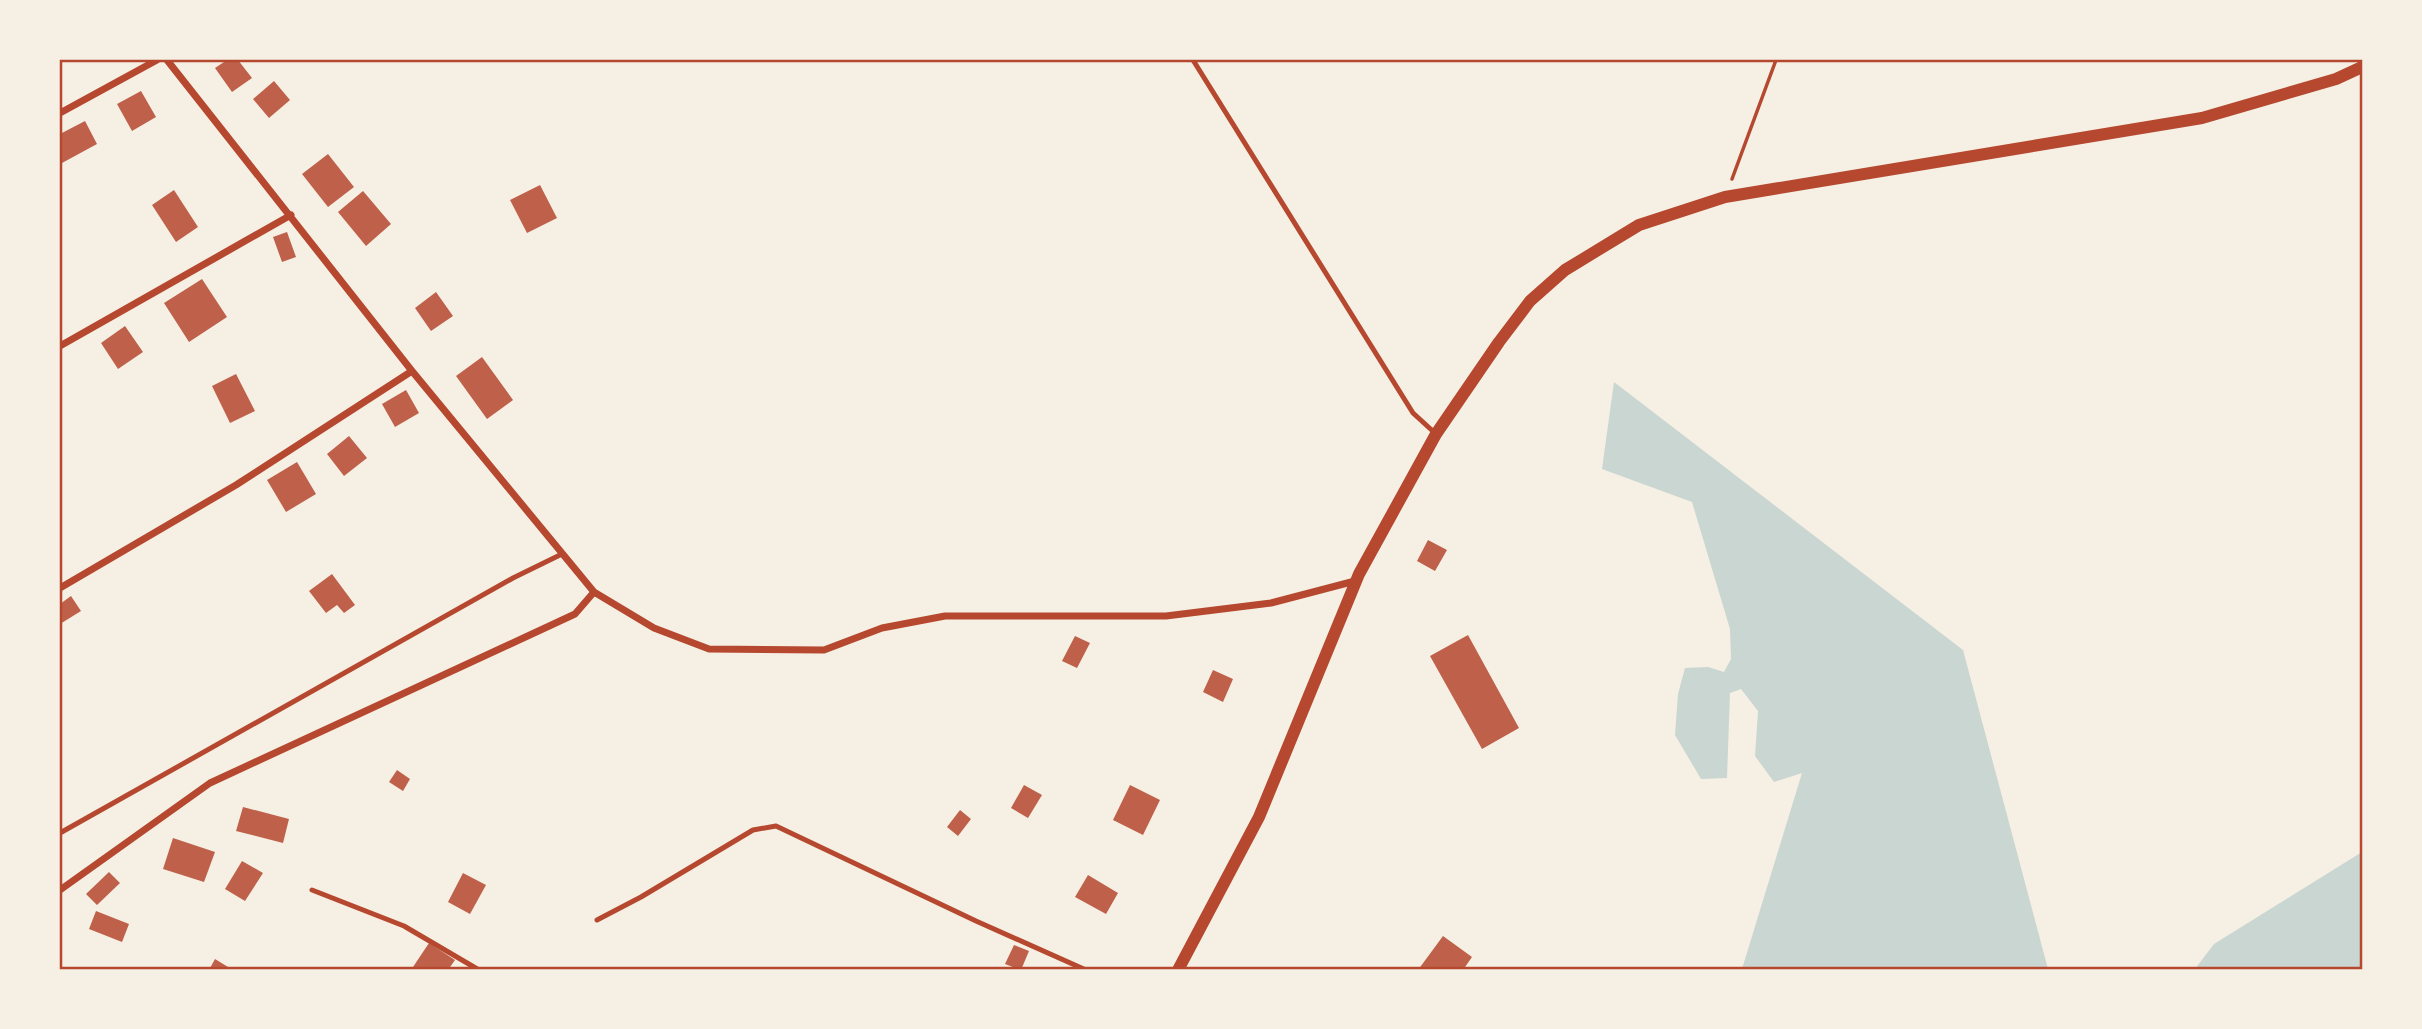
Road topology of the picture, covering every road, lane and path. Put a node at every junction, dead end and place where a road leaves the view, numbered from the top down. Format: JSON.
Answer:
{"nodes":[{"id":1,"x":157,"y":60,"type":"edge"},
{"id":2,"x":167,"y":60,"type":"edge"},
{"id":3,"x":1193,"y":60,"type":"edge"},
{"id":4,"x":1776,"y":60,"type":"edge"},
{"id":5,"x":2362,"y":67,"type":"edge"},
{"id":6,"x":60,"y":113,"type":"edge"},
{"id":7,"x":1725,"y":197,"type":"junction"},
{"id":8,"x":291,"y":215,"type":"junction"},
{"id":9,"x":60,"y":346,"type":"edge"},
{"id":10,"x":412,"y":371,"type":"junction"},
{"id":11,"x":1436,"y":434,"type":"junction"},
{"id":12,"x":562,"y":554,"type":"junction"},
{"id":13,"x":1355,"y":581,"type":"junction"},
{"id":14,"x":60,"y":588,"type":"edge"},
{"id":15,"x":594,"y":592,"type":"junction"},
{"id":16,"x":60,"y":833,"type":"edge"},
{"id":17,"x":60,"y":890,"type":"edge"},
{"id":18,"x":312,"y":890,"type":"dead end"},
{"id":19,"x":597,"y":920,"type":"dead end"},
{"id":20,"x":479,"y":970,"type":"edge"},
{"id":21,"x":1086,"y":970,"type":"edge"},
{"id":22,"x":1178,"y":970,"type":"edge"}],
"edges":[{"from":1,"to":6,"type":"street"},
{"from":2,"to":8,"type":"street"},
{"from":3,"to":11,"type":"lane"},
{"from":4,"to":7,"type":"path"},
{"from":5,"to":7,"type":"street"},
{"from":7,"to":11,"type":"street"},
{"from":8,"to":9,"type":"street"},
{"from":8,"to":10,"type":"street"},
{"from":10,"to":12,"type":"street"},
{"from":10,"to":14,"type":"street"},
{"from":11,"to":13,"type":"street"},
{"from":12,"to":15,"type":"street"},
{"from":12,"to":16,"type":"lane"},
{"from":13,"to":15,"type":"street"},
{"from":13,"to":22,"type":"street"},
{"from":15,"to":17,"type":"street"},
{"from":18,"to":20,"type":"lane"},
{"from":19,"to":21,"type":"lane"}]}
